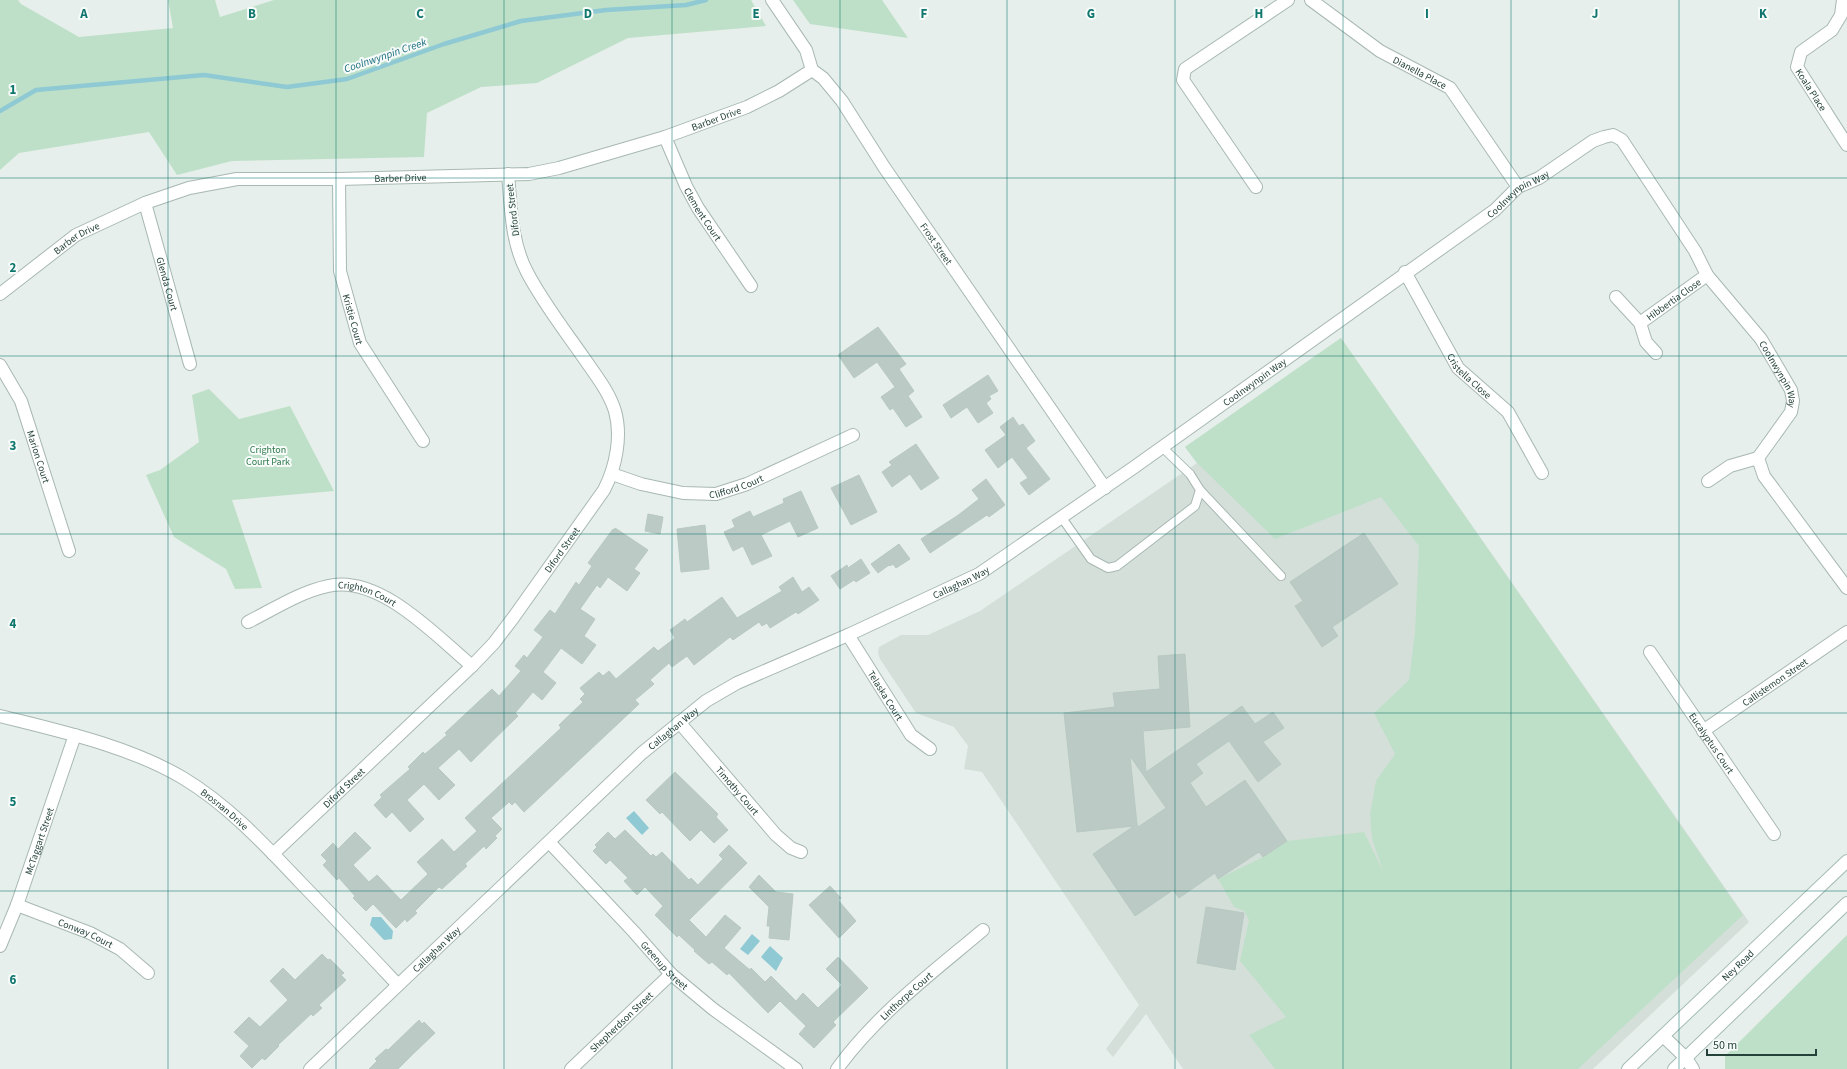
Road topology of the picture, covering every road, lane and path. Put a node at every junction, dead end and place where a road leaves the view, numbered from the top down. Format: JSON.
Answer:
{"nodes":[{"id":1,"x":1288,"y":0,"type":"edge"},
{"id":2,"x":1311,"y":0,"type":"edge"},
{"id":3,"x":775,"y":4,"type":"edge"},
{"id":4,"x":1844,"y":4,"type":"edge"},
{"id":5,"x":812,"y":70,"type":"junction"},
{"id":6,"x":665,"y":137,"type":"junction"},
{"id":7,"x":1847,"y":144,"type":"edge"},
{"id":8,"x":508,"y":174,"type":"junction"},
{"id":9,"x":339,"y":179,"type":"junction"},
{"id":10,"x":1256,"y":187,"type":"dead end"},
{"id":11,"x":1518,"y":187,"type":"junction"},
{"id":12,"x":144,"y":203,"type":"junction"},
{"id":13,"x":1405,"y":272,"type":"junction"},
{"id":14,"x":1707,"y":276,"type":"junction"},
{"id":15,"x":750,"y":286,"type":"dead end"},
{"id":16,"x":0,"y":294,"type":"edge"},
{"id":17,"x":1616,"y":297,"type":"dead end"},
{"id":18,"x":1640,"y":323,"type":"junction"},
{"id":19,"x":1656,"y":353,"type":"dead end"},
{"id":20,"x":190,"y":364,"type":"dead end"},
{"id":21,"x":0,"y":365,"type":"edge"},
{"id":22,"x":853,"y":435,"type":"dead end"},
{"id":23,"x":423,"y":441,"type":"dead end"},
{"id":24,"x":1162,"y":448,"type":"junction"},
{"id":25,"x":1758,"y":458,"type":"junction"},
{"id":26,"x":612,"y":474,"type":"junction"},
{"id":27,"x":1542,"y":474,"type":"dead end"},
{"id":28,"x":1708,"y":481,"type":"dead end"},
{"id":29,"x":1105,"y":488,"type":"junction"},
{"id":30,"x":1200,"y":490,"type":"junction"},
{"id":31,"x":1062,"y":518,"type":"junction"},
{"id":32,"x":69,"y":551,"type":"dead end"},
{"id":33,"x":1280,"y":576,"type":"dead end"},
{"id":34,"x":1847,"y":588,"type":"edge"},
{"id":35,"x":248,"y":622,"type":"dead end"},
{"id":36,"x":1847,"y":632,"type":"edge"},
{"id":37,"x":848,"y":635,"type":"junction"},
{"id":38,"x":1650,"y":652,"type":"dead end"},
{"id":39,"x":472,"y":666,"type":"junction"},
{"id":40,"x":0,"y":716,"type":"edge"},
{"id":41,"x":679,"y":722,"type":"junction"},
{"id":42,"x":1703,"y":731,"type":"junction"},
{"id":43,"x":75,"y":735,"type":"junction"},
{"id":44,"x":930,"y":749,"type":"dead end"},
{"id":45,"x":1774,"y":834,"type":"dead end"},
{"id":46,"x":549,"y":842,"type":"junction"},
{"id":47,"x":801,"y":852,"type":"dead end"},
{"id":48,"x":273,"y":854,"type":"junction"},
{"id":49,"x":1847,"y":861,"type":"edge"},
{"id":50,"x":1847,"y":903,"type":"edge"},
{"id":51,"x":17,"y":905,"type":"junction"},
{"id":52,"x":983,"y":930,"type":"dead end"},
{"id":53,"x":0,"y":946,"type":"edge"},
{"id":54,"x":148,"y":973,"type":"dead end"},
{"id":55,"x":671,"y":974,"type":"junction"},
{"id":56,"x":398,"y":985,"type":"junction"},
{"id":57,"x":1663,"y":1036,"type":"junction"},
{"id":58,"x":1686,"y":1058,"type":"junction"},
{"id":59,"x":310,"y":1069,"type":"edge"},
{"id":60,"x":571,"y":1069,"type":"edge"},
{"id":61,"x":796,"y":1069,"type":"edge"},
{"id":62,"x":837,"y":1069,"type":"edge"},
{"id":63,"x":1628,"y":1069,"type":"edge"},
{"id":64,"x":1674,"y":1069,"type":"edge"},
{"id":65,"x":1693,"y":1069,"type":"edge"}],
"edges":[{"from":1,"to":10,"type":"street"},
{"from":2,"to":11,"type":"street","name":"Dianella Place"},
{"from":3,"to":5,"type":"street"},
{"from":4,"to":7,"type":"street","name":"Koala Place"},
{"from":5,"to":6,"type":"street","name":"Barber Drive"},
{"from":5,"to":29,"type":"street","name":"Frost Street"},
{"from":6,"to":8,"type":"street","name":"Barber Drive"},
{"from":6,"to":15,"type":"street","name":"Clement Court"},
{"from":8,"to":9,"type":"street","name":"Barber Drive"},
{"from":8,"to":26,"type":"street","name":"Diford Street"},
{"from":9,"to":12,"type":"street","name":"Barber Drive"},
{"from":9,"to":23,"type":"street","name":"Kristie Court"},
{"from":11,"to":13,"type":"street","name":"Coolnwynpin Way"},
{"from":11,"to":14,"type":"street","name":"Coolnwynpin Way"},
{"from":12,"to":16,"type":"street","name":"Barber Drive"},
{"from":12,"to":20,"type":"street","name":"Glenda Court"},
{"from":13,"to":24,"type":"street","name":"Coolnwynpin Way"},
{"from":13,"to":27,"type":"street","name":"Cristella Close"},
{"from":14,"to":18,"type":"street","name":"Hibbertia Close"},
{"from":14,"to":25,"type":"street","name":"Coolnwynpin Way"},
{"from":17,"to":18,"type":"street","name":"Hibbertia Close"},
{"from":18,"to":19,"type":"street","name":"Hibbertia Close"},
{"from":21,"to":32,"type":"street","name":"Marion Court"},
{"from":22,"to":26,"type":"street","name":"Clifford Court"},
{"from":24,"to":29,"type":"street","name":"Coolnwynpin Way"},
{"from":24,"to":30,"type":"lane"},
{"from":25,"to":28,"type":"street"},
{"from":25,"to":34,"type":"street"},
{"from":26,"to":39,"type":"street","name":"Diford Street"},
{"from":29,"to":31,"type":"street","name":"Callaghan Way"},
{"from":30,"to":31,"type":"lane"},
{"from":30,"to":33,"type":"lane"},
{"from":31,"to":37,"type":"street","name":"Callaghan Way"},
{"from":35,"to":39,"type":"street","name":"Crighton Court"},
{"from":36,"to":42,"type":"street","name":"Callistemon Street"},
{"from":37,"to":41,"type":"street","name":"Callaghan Way"},
{"from":37,"to":44,"type":"street","name":"Telaska Court"},
{"from":38,"to":42,"type":"street","name":"Eucalyptus Court"},
{"from":39,"to":48,"type":"street","name":"Diford Street"},
{"from":40,"to":43,"type":"street","name":"Brosnan Drive"},
{"from":41,"to":46,"type":"street","name":"Callaghan Way"},
{"from":41,"to":47,"type":"street","name":"Timothy Court"},
{"from":42,"to":45,"type":"street","name":"Eucalyptus Court"},
{"from":43,"to":48,"type":"street","name":"Brosnan Drive"},
{"from":43,"to":51,"type":"street","name":"McTaggart Street"},
{"from":46,"to":55,"type":"street","name":"Greenup Street"},
{"from":46,"to":56,"type":"street","name":"Callaghan Way"},
{"from":48,"to":56,"type":"street","name":"Brosnan Drive"},
{"from":49,"to":57,"type":"street","name":"Ney Road"},
{"from":50,"to":58,"type":"street"},
{"from":51,"to":53,"type":"street","name":"McTaggart Street"},
{"from":51,"to":54,"type":"street","name":"Conway Court"},
{"from":52,"to":62,"type":"street","name":"Linthorpe Court"},
{"from":55,"to":60,"type":"street","name":"Shepherdson Street"},
{"from":55,"to":61,"type":"street","name":"Greenup Street"},
{"from":56,"to":59,"type":"street","name":"Callaghan Way"},
{"from":57,"to":58,"type":"street"},
{"from":57,"to":63,"type":"street","name":"Ney Road"},
{"from":58,"to":64,"type":"street"},
{"from":58,"to":65,"type":"street"}]}
